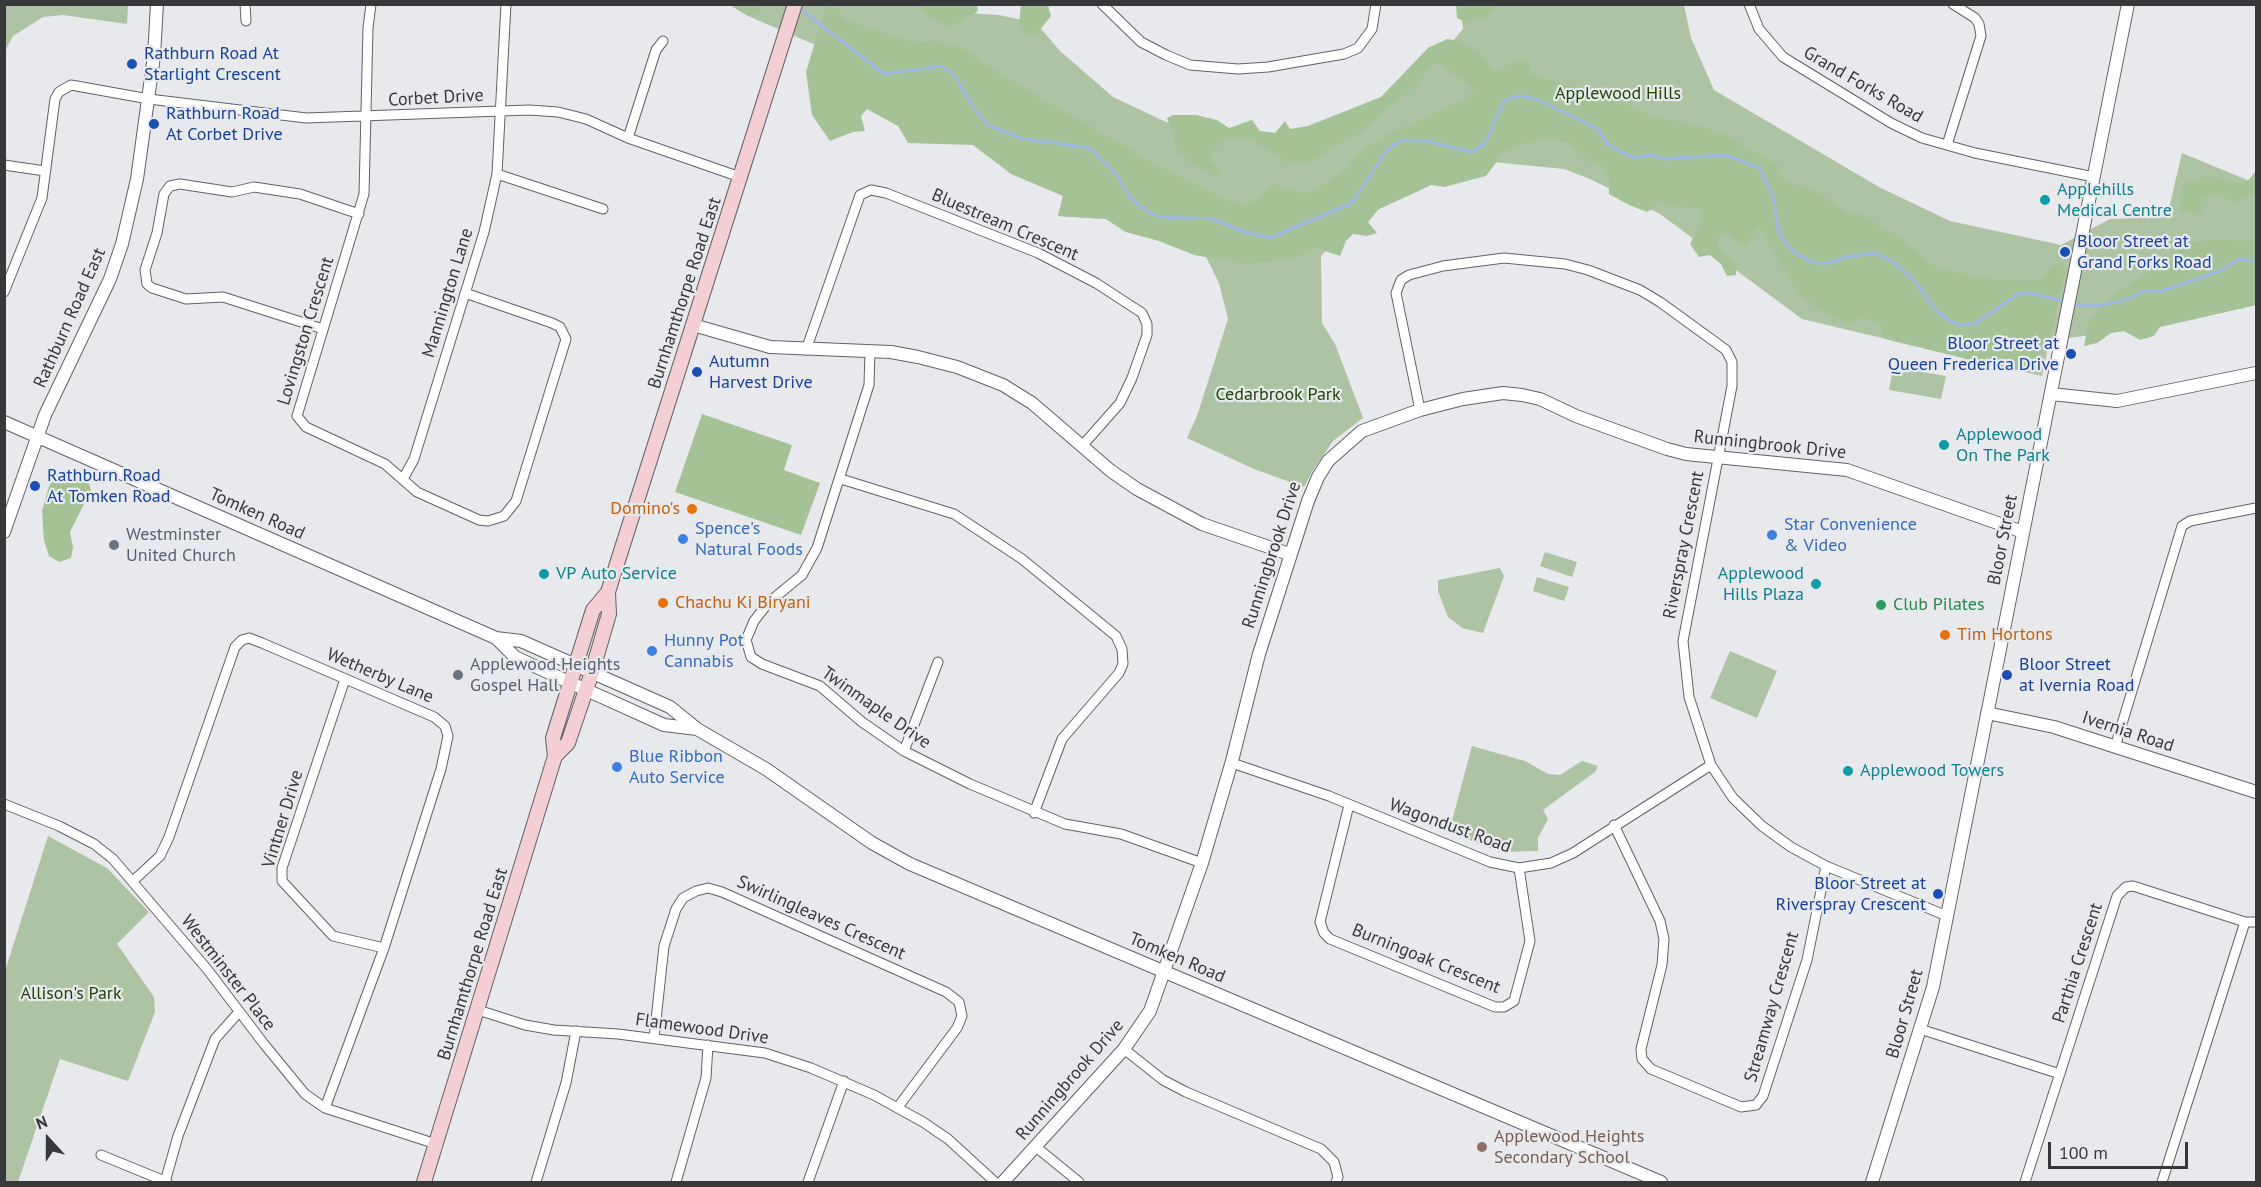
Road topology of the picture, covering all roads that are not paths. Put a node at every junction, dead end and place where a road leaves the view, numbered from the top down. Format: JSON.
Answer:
{"nodes":[{"id":1,"x":157,"y":4,"type":"edge"},
{"id":2,"x":245,"y":4,"type":"edge"},
{"id":3,"x":371,"y":4,"type":"edge"},
{"id":4,"x":506,"y":4,"type":"edge"},
{"id":5,"x":1102,"y":4,"type":"edge"},
{"id":6,"x":1376,"y":4,"type":"edge"},
{"id":7,"x":1749,"y":4,"type":"edge"},
{"id":8,"x":1953,"y":4,"type":"edge"},
{"id":9,"x":2128,"y":4,"type":"edge"},
{"id":10,"x":793,"y":10,"type":"edge"},
{"id":11,"x":246,"y":21,"type":"dead end"},
{"id":12,"x":663,"y":41,"type":"dead end"},
{"id":13,"x":149,"y":99,"type":"junction"},
{"id":14,"x":500,"y":112,"type":"junction"},
{"id":15,"x":368,"y":118,"type":"junction"},
{"id":16,"x":628,"y":138,"type":"junction"},
{"id":17,"x":1947,"y":145,"type":"junction"},
{"id":18,"x":4,"y":165,"type":"edge"},
{"id":19,"x":45,"y":171,"type":"junction"},
{"id":20,"x":497,"y":174,"type":"junction"},
{"id":21,"x":740,"y":177,"type":"junction"},
{"id":22,"x":2094,"y":177,"type":"junction"},
{"id":23,"x":603,"y":209,"type":"dead end"},
{"id":24,"x":359,"y":214,"type":"junction"},
{"id":25,"x":4,"y":292,"type":"edge"},
{"id":26,"x":465,"y":293,"type":"junction"},
{"id":27,"x":693,"y":325,"type":"junction"},
{"id":28,"x":323,"y":329,"type":"junction"},
{"id":29,"x":806,"y":350,"type":"junction"},
{"id":30,"x":870,"y":351,"type":"junction"},
{"id":31,"x":2256,"y":373,"type":"edge"},
{"id":32,"x":2051,"y":393,"type":"junction"},
{"id":33,"x":1420,"y":410,"type":"junction"},
{"id":34,"x":4,"y":422,"type":"edge"},
{"id":35,"x":38,"y":437,"type":"junction"},
{"id":36,"x":1083,"y":445,"type":"junction"},
{"id":37,"x":1717,"y":457,"type":"junction"},
{"id":38,"x":403,"y":478,"type":"junction"},
{"id":39,"x":841,"y":479,"type":"junction"},
{"id":40,"x":2256,"y":508,"type":"edge"},
{"id":41,"x":2023,"y":531,"type":"junction"},
{"id":42,"x":4,"y":532,"type":"edge"},
{"id":43,"x":1289,"y":554,"type":"junction"},
{"id":44,"x":608,"y":592,"type":"junction"},
{"id":45,"x":496,"y":639,"type":"junction"},
{"id":46,"x":938,"y":662,"type":"dead end"},
{"id":47,"x":576,"y":665,"type":"junction"},
{"id":48,"x":592,"y":672,"type":"junction"},
{"id":49,"x":345,"y":679,"type":"junction"},
{"id":50,"x":570,"y":682,"type":"junction"},
{"id":51,"x":586,"y":689,"type":"junction"},
{"id":52,"x":1987,"y":713,"type":"junction"},
{"id":53,"x":697,"y":729,"type":"junction"},
{"id":54,"x":2115,"y":747,"type":"junction"},
{"id":55,"x":904,"y":751,"type":"junction"},
{"id":56,"x":555,"y":756,"type":"junction"},
{"id":57,"x":1232,"y":763,"type":"junction"},
{"id":58,"x":1711,"y":765,"type":"junction"},
{"id":59,"x":2256,"y":792,"type":"edge"},
{"id":60,"x":4,"y":804,"type":"edge"},
{"id":61,"x":1349,"y":805,"type":"junction"},
{"id":62,"x":1034,"y":813,"type":"junction"},
{"id":63,"x":1614,"y":825,"type":"junction"},
{"id":64,"x":1202,"y":863,"type":"junction"},
{"id":65,"x":1826,"y":866,"type":"junction"},
{"id":66,"x":1519,"y":868,"type":"junction"},
{"id":67,"x":133,"y":881,"type":"junction"},
{"id":68,"x":1947,"y":916,"type":"junction"},
{"id":69,"x":2256,"y":921,"type":"edge"},
{"id":70,"x":2245,"y":922,"type":"junction"},
{"id":71,"x":384,"y":948,"type":"junction"},
{"id":72,"x":1163,"y":972,"type":"junction"},
{"id":73,"x":478,"y":1010,"type":"junction"},
{"id":74,"x":238,"y":1012,"type":"junction"},
{"id":75,"x":1920,"y":1029,"type":"junction"},
{"id":76,"x":576,"y":1030,"type":"junction"},
{"id":77,"x":654,"y":1038,"type":"junction"},
{"id":78,"x":708,"y":1045,"type":"junction"},
{"id":79,"x":1124,"y":1049,"type":"junction"},
{"id":80,"x":2060,"y":1074,"type":"junction"},
{"id":81,"x":844,"y":1081,"type":"junction"},
{"id":82,"x":898,"y":1107,"type":"junction"},
{"id":83,"x":325,"y":1108,"type":"junction"},
{"id":84,"x":436,"y":1144,"type":"junction"},
{"id":85,"x":1036,"y":1147,"type":"junction"},
{"id":86,"x":101,"y":1155,"type":"dead end"},
{"id":87,"x":166,"y":1182,"type":"edge"},
{"id":88,"x":424,"y":1182,"type":"edge"},
{"id":89,"x":536,"y":1182,"type":"edge"},
{"id":90,"x":676,"y":1182,"type":"edge"},
{"id":91,"x":808,"y":1182,"type":"edge"},
{"id":92,"x":995,"y":1182,"type":"edge"},
{"id":93,"x":1003,"y":1182,"type":"edge"},
{"id":94,"x":1078,"y":1182,"type":"edge"},
{"id":95,"x":1336,"y":1182,"type":"edge"},
{"id":96,"x":1661,"y":1182,"type":"edge"},
{"id":97,"x":1872,"y":1182,"type":"edge"},
{"id":98,"x":2025,"y":1182,"type":"edge"},
{"id":99,"x":2162,"y":1182,"type":"edge"}],
"edges":[{"from":1,"to":13,"type":"street","name":"Rathburn Road East"},
{"from":2,"to":11,"type":"street"},
{"from":3,"to":15,"type":"street","name":"Lovingston Crescent"},
{"from":4,"to":14,"type":"street","name":"Mannington Lane"},
{"from":5,"to":6,"type":"street"},
{"from":7,"to":17,"type":"street","name":"Grand Forks Road"},
{"from":8,"to":17,"type":"street"},
{"from":9,"to":22,"type":"street","name":"Bloor Street"},
{"from":10,"to":21,"type":"main road","name":"Burnhamthorpe Road East"},
{"from":12,"to":16,"type":"street"},
{"from":13,"to":15,"type":"street","name":"Corbet Drive"},
{"from":13,"to":19,"type":"street","name":"Corbet Drive"},
{"from":13,"to":35,"type":"street","name":"Rathburn Road East"},
{"from":14,"to":15,"type":"street","name":"Corbet Drive"},
{"from":14,"to":16,"type":"street","name":"Corbet Drive"},
{"from":14,"to":20,"type":"street","name":"Mannington Lane"},
{"from":15,"to":24,"type":"street","name":"Lovingston Crescent"},
{"from":16,"to":21,"type":"street","name":"Corbet Drive"},
{"from":17,"to":22,"type":"street","name":"Grand Forks Road"},
{"from":18,"to":19,"type":"street"},
{"from":19,"to":25,"type":"street","name":"Corbet Drive"},
{"from":20,"to":23,"type":"street"},
{"from":20,"to":26,"type":"street","name":"Mannington Lane"},
{"from":21,"to":27,"type":"main road","name":"Burnhamthorpe Road East"},
{"from":22,"to":32,"type":"street","name":"Bloor Street"},
{"from":24,"to":28,"type":"street","name":"Lovingston Crescent"},
{"from":24,"to":28,"type":"street"},
{"from":26,"to":38,"type":"street","name":"Mannington Lane"},
{"from":26,"to":38,"type":"street","name":"Lovingston Crescent"},
{"from":27,"to":29,"type":"street"},
{"from":27,"to":44,"type":"main road","name":"Burnhamthorpe Road East"},
{"from":28,"to":38,"type":"street","name":"Lovingston Crescent"},
{"from":29,"to":30,"type":"street"},
{"from":29,"to":36,"type":"street","name":"Bluestream Crescent"},
{"from":30,"to":36,"type":"street"},
{"from":30,"to":39,"type":"street","name":"Twinmaple Drive"},
{"from":31,"to":32,"type":"street"},
{"from":32,"to":41,"type":"street","name":"Bloor Street"},
{"from":33,"to":37,"type":"street","name":"Runningbrook Drive"},
{"from":33,"to":37,"type":"street","name":"Riverspray Crescent"},
{"from":33,"to":43,"type":"street","name":"Runningbrook Drive"},
{"from":34,"to":35,"type":"street","name":"Tomken Road"},
{"from":35,"to":42,"type":"street","name":"Rathburn Road East"},
{"from":35,"to":45,"type":"street","name":"Tomken Road"},
{"from":36,"to":43,"type":"street"},
{"from":37,"to":41,"type":"street","name":"Runningbrook Drive"},
{"from":37,"to":58,"type":"street","name":"Riverspray Crescent"},
{"from":39,"to":55,"type":"street","name":"Twinmaple Drive"},
{"from":39,"to":62,"type":"street"},
{"from":40,"to":54,"type":"street"},
{"from":41,"to":52,"type":"street","name":"Bloor Street"},
{"from":43,"to":57,"type":"street","name":"Runningbrook Drive"},
{"from":44,"to":47,"type":"main road","name":"Burnhamthorpe Road East"},
{"from":44,"to":48,"type":"main road","name":"Burnhamthorpe Road East"},
{"from":45,"to":47,"type":"street","name":"Tomken Road"},
{"from":45,"to":50,"type":"street","name":"Tomken Road"},
{"from":46,"to":55,"type":"street"},
{"from":47,"to":48,"type":"street","name":"Tomken Road"},
{"from":47,"to":50,"type":"main road","name":"Burnhamthorpe Road East"},
{"from":48,"to":51,"type":"main road","name":"Burnhamthorpe Road East"},
{"from":48,"to":53,"type":"street","name":"Tomken Road"},
{"from":49,"to":67,"type":"street","name":"Wetherby Lane"},
{"from":49,"to":71,"type":"street","name":"Vintner Drive"},
{"from":49,"to":71,"type":"street","name":"Wetherby Lane"},
{"from":50,"to":51,"type":"street","name":"Tomken Road"},
{"from":50,"to":56,"type":"main road","name":"Burnhamthorpe Road East"},
{"from":51,"to":53,"type":"street","name":"Tomken Road"},
{"from":51,"to":56,"type":"main road","name":"Burnhamthorpe Road East"},
{"from":52,"to":54,"type":"street","name":"Ivernia Road"},
{"from":52,"to":68,"type":"street","name":"Bloor Street"},
{"from":53,"to":72,"type":"street","name":"Tomken Road"},
{"from":54,"to":59,"type":"street","name":"Ivernia Road"},
{"from":55,"to":62,"type":"street","name":"Twinmaple Drive"},
{"from":56,"to":73,"type":"main road","name":"Burnhamthorpe Road East"},
{"from":57,"to":61,"type":"street","name":"Wagondust Road"},
{"from":57,"to":64,"type":"street","name":"Runningbrook Drive"},
{"from":58,"to":63,"type":"street","name":"Wagondust Road"},
{"from":58,"to":65,"type":"street","name":"Riverspray Crescent"},
{"from":60,"to":67,"type":"street","name":"Westminster Place"},
{"from":61,"to":66,"type":"street","name":"Wagondust Road"},
{"from":61,"to":66,"type":"street","name":"Burningoak Crescent"},
{"from":62,"to":64,"type":"street","name":"Twinmaple Drive"},
{"from":63,"to":65,"type":"street","name":"Streamway Crescent"},
{"from":63,"to":66,"type":"street","name":"Wagondust Road"},
{"from":64,"to":72,"type":"street","name":"Runningbrook Drive"},
{"from":65,"to":68,"type":"street","name":"Riverspray Crescent"},
{"from":67,"to":74,"type":"street","name":"Westminster Place"},
{"from":68,"to":75,"type":"street","name":"Bloor Street"},
{"from":69,"to":70,"type":"street","name":"Parthia Crescent"},
{"from":70,"to":80,"type":"street","name":"Parthia Crescent"},
{"from":70,"to":99,"type":"street"},
{"from":71,"to":83,"type":"street","name":"Wetherby Lane"},
{"from":72,"to":79,"type":"street","name":"Runningbrook Drive"},
{"from":72,"to":96,"type":"street","name":"Tomken Road"},
{"from":73,"to":76,"type":"street","name":"Flamewood Drive"},
{"from":73,"to":84,"type":"main road","name":"Burnhamthorpe Road East"},
{"from":74,"to":83,"type":"street","name":"Westminster Place"},
{"from":74,"to":87,"type":"street"},
{"from":75,"to":80,"type":"street"},
{"from":75,"to":97,"type":"street","name":"Bloor Street"},
{"from":76,"to":77,"type":"street","name":"Flamewood Drive"},
{"from":76,"to":89,"type":"street"},
{"from":77,"to":78,"type":"street","name":"Flamewood Drive"},
{"from":77,"to":82,"type":"street","name":"Swirlingleaves Crescent"},
{"from":78,"to":81,"type":"street","name":"Flamewood Drive"},
{"from":78,"to":90,"type":"street"},
{"from":79,"to":85,"type":"street","name":"Runningbrook Drive"},
{"from":79,"to":95,"type":"street"},
{"from":80,"to":98,"type":"street","name":"Parthia Crescent"},
{"from":81,"to":82,"type":"street","name":"Flamewood Drive"},
{"from":81,"to":91,"type":"street"},
{"from":82,"to":92,"type":"street","name":"Flamewood Drive"},
{"from":83,"to":84,"type":"street","name":"Westminster Place"},
{"from":84,"to":88,"type":"main road","name":"Burnhamthorpe Road East"},
{"from":85,"to":93,"type":"street","name":"Runningbrook Drive"},
{"from":85,"to":94,"type":"street"},
{"from":86,"to":87,"type":"street"}]}
